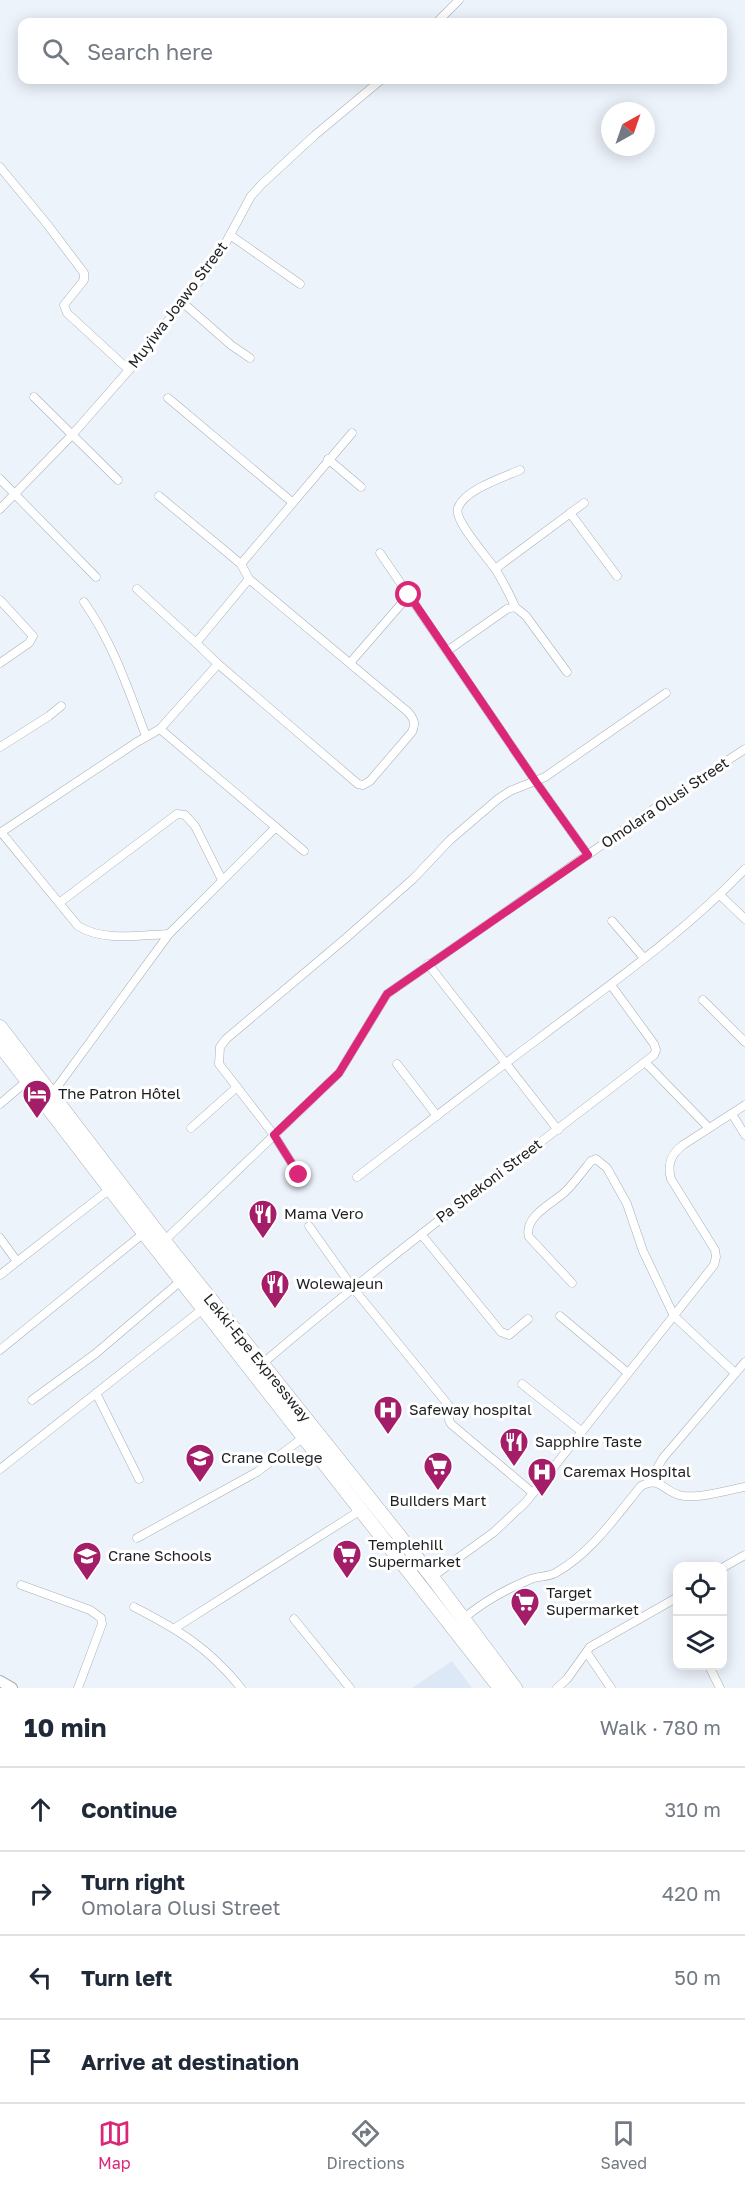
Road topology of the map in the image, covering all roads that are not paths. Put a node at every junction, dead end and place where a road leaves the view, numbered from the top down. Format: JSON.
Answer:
{"nodes":[{"id":1,"x":459,"y":0,"type":"edge"},
{"id":2,"x":440,"y":18,"type":"edge"},
{"id":3,"x":376,"y":84,"type":"edge"},
{"id":4,"x":0,"y":167,"type":"edge"},
{"id":5,"x":230,"y":235,"type":"junction"},
{"id":6,"x":300,"y":284,"type":"dead end"},
{"id":7,"x":182,"y":302,"type":"junction"},
{"id":8,"x":250,"y":358,"type":"dead end"},
{"id":9,"x":129,"y":370,"type":"junction"},
{"id":10,"x":34,"y":397,"type":"dead end"},
{"id":11,"x":168,"y":398,"type":"dead end"},
{"id":12,"x":352,"y":433,"type":"dead end"},
{"id":13,"x":72,"y":435,"type":"junction"},
{"id":14,"x":328,"y":459,"type":"junction"},
{"id":15,"x":520,"y":470,"type":"dead end"},
{"id":16,"x":0,"y":479,"type":"edge"},
{"id":17,"x":118,"y":480,"type":"dead end"},
{"id":18,"x":361,"y":488,"type":"dead end"},
{"id":19,"x":16,"y":495,"type":"junction"},
{"id":20,"x":159,"y":496,"type":"dead end"},
{"id":21,"x":292,"y":502,"type":"junction"},
{"id":22,"x":584,"y":503,"type":"dead end"},
{"id":23,"x":0,"y":509,"type":"edge"},
{"id":24,"x":570,"y":513,"type":"junction"},
{"id":25,"x":380,"y":553,"type":"dead end"},
{"id":26,"x":241,"y":564,"type":"junction"},
{"id":27,"x":495,"y":569,"type":"junction"},
{"id":28,"x":617,"y":576,"type":"dead end"},
{"id":29,"x":96,"y":577,"type":"dead end"},
{"id":30,"x":249,"y":579,"type":"junction"},
{"id":31,"x":136,"y":590,"type":"dead end"},
{"id":32,"x":409,"y":595,"type":"junction"},
{"id":33,"x":0,"y":600,"type":"edge"},
{"id":34,"x":84,"y":602,"type":"dead end"},
{"id":35,"x":515,"y":607,"type":"junction"},
{"id":36,"x":196,"y":643,"type":"junction"},
{"id":37,"x":447,"y":651,"type":"junction"},
{"id":38,"x":0,"y":663,"type":"edge"},
{"id":39,"x":350,"y":663,"type":"junction"},
{"id":40,"x":218,"y":664,"type":"junction"},
{"id":41,"x":567,"y":672,"type":"dead end"},
{"id":42,"x":666,"y":693,"type":"dead end"},
{"id":43,"x":61,"y":706,"type":"dead end"},
{"id":44,"x":160,"y":729,"type":"junction"},
{"id":45,"x":146,"y":736,"type":"junction"},
{"id":46,"x":0,"y":747,"type":"edge"},
{"id":47,"x":745,"y":749,"type":"edge"},
{"id":48,"x":536,"y":782,"type":"junction"},
{"id":49,"x":276,"y":827,"type":"junction"},
{"id":50,"x":1,"y":832,"type":"edge"},
{"id":51,"x":304,"y":851,"type":"dead end"},
{"id":52,"x":588,"y":855,"type":"junction"},
{"id":53,"x":745,"y":869,"type":"edge"},
{"id":54,"x":222,"y":880,"type":"junction"},
{"id":55,"x":720,"y":895,"type":"junction"},
{"id":56,"x":59,"y":903,"type":"junction"},
{"id":57,"x":745,"y":919,"type":"edge"},
{"id":58,"x":612,"y":921,"type":"dead end"},
{"id":59,"x":169,"y":934,"type":"junction"},
{"id":60,"x":644,"y":958,"type":"junction"},
{"id":61,"x":428,"y":964,"type":"junction"},
{"id":62,"x":611,"y":985,"type":"junction"},
{"id":63,"x":703,"y":1000,"type":"dead end"},
{"id":64,"x":0,"y":1027,"type":"edge"},
{"id":65,"x":745,"y":1042,"type":"edge"},
{"id":66,"x":0,"y":1044,"type":"edge"},
{"id":67,"x":645,"y":1062,"type":"junction"},
{"id":68,"x":505,"y":1063,"type":"junction"},
{"id":69,"x":397,"y":1064,"type":"dead end"},
{"id":70,"x":28,"y":1080,"type":"junction"},
{"id":71,"x":237,"y":1087,"type":"junction"},
{"id":72,"x":52,"y":1094,"type":"junction"},
{"id":73,"x":0,"y":1104,"type":"edge"},
{"id":74,"x":745,"y":1105,"type":"edge"},
{"id":75,"x":732,"y":1114,"type":"junction"},
{"id":76,"x":437,"y":1116,"type":"junction"},
{"id":77,"x":191,"y":1128,"type":"dead end"},
{"id":78,"x":709,"y":1128,"type":"junction"},
{"id":79,"x":558,"y":1130,"type":"junction"},
{"id":80,"x":274,"y":1135,"type":"junction"},
{"id":81,"x":745,"y":1135,"type":"edge"},
{"id":82,"x":299,"y":1175,"type":"dead end"},
{"id":83,"x":357,"y":1177,"type":"dead end"},
{"id":84,"x":110,"y":1189,"type":"junction"},
{"id":85,"x":309,"y":1226,"type":"dead end"},
{"id":86,"x":144,"y":1233,"type":"junction"},
{"id":87,"x":421,"y":1234,"type":"junction"},
{"id":88,"x":0,"y":1238,"type":"edge"},
{"id":89,"x":164,"y":1241,"type":"junction"},
{"id":90,"x":16,"y":1260,"type":"junction"},
{"id":91,"x":0,"y":1275,"type":"edge"},
{"id":92,"x":182,"y":1280,"type":"junction"},
{"id":93,"x":572,"y":1282,"type":"dead end"},
{"id":94,"x":353,"y":1288,"type":"junction"},
{"id":95,"x":204,"y":1308,"type":"junction"},
{"id":96,"x":560,"y":1316,"type":"dead end"},
{"id":97,"x":674,"y":1316,"type":"junction"},
{"id":98,"x":528,"y":1319,"type":"dead end"},
{"id":99,"x":0,"y":1350,"type":"edge"},
{"id":100,"x":745,"y":1362,"type":"edge"},
{"id":101,"x":262,"y":1364,"type":"junction"},
{"id":102,"x":628,"y":1373,"type":"junction"},
{"id":103,"x":735,"y":1373,"type":"junction"},
{"id":104,"x":522,"y":1384,"type":"dead end"},
{"id":105,"x":96,"y":1394,"type":"junction"},
{"id":106,"x":32,"y":1400,"type":"dead end"},
{"id":107,"x":581,"y":1431,"type":"junction"},
{"id":108,"x":304,"y":1437,"type":"junction"},
{"id":109,"x":0,"y":1470,"type":"edge"},
{"id":110,"x":139,"y":1479,"type":"dead end"},
{"id":111,"x":649,"y":1482,"type":"junction"},
{"id":112,"x":745,"y":1487,"type":"edge"},
{"id":113,"x":533,"y":1493,"type":"junction"},
{"id":114,"x":361,"y":1510,"type":"junction"},
{"id":115,"x":137,"y":1538,"type":"dead end"},
{"id":116,"x":745,"y":1555,"type":"edge"},
{"id":117,"x":727,"y":1566,"type":"edge"},
{"id":118,"x":432,"y":1577,"type":"junction"},
{"id":119,"x":21,"y":1585,"type":"dead end"},
{"id":120,"x":673,"y":1601,"type":"edge"},
{"id":121,"x":134,"y":1606,"type":"dead end"},
{"id":122,"x":294,"y":1619,"type":"dead end"},
{"id":123,"x":463,"y":1619,"type":"junction"},
{"id":124,"x":175,"y":1628,"type":"junction"},
{"id":125,"x":587,"y":1653,"type":"junction"},
{"id":126,"x":711,"y":1670,"type":"edge"},
{"id":127,"x":78,"y":1688,"type":"edge"},
{"id":128,"x":241,"y":1688,"type":"edge"},
{"id":129,"x":350,"y":1688,"type":"edge"},
{"id":130,"x":500,"y":1688,"type":"edge"},
{"id":131,"x":515,"y":1688,"type":"edge"},
{"id":132,"x":557,"y":1688,"type":"edge"},
{"id":133,"x":611,"y":1688,"type":"edge"},
{"id":134,"x":720,"y":1688,"type":"edge"}],
"edges":[{"from":1,"to":2,"type":"street"},
{"from":3,"to":5,"type":"street","name":"Muyiwa Joawo Street"},
{"from":4,"to":9,"type":"street"},
{"from":5,"to":6,"type":"street"},
{"from":5,"to":7,"type":"street","name":"Muyiwa Joawo Street"},
{"from":7,"to":8,"type":"street"},
{"from":7,"to":9,"type":"street","name":"Muyiwa Joawo Street"},
{"from":9,"to":13,"type":"street","name":"Muyiwa Joawo Street"},
{"from":10,"to":13,"type":"street"},
{"from":11,"to":21,"type":"street"},
{"from":12,"to":14,"type":"street"},
{"from":13,"to":17,"type":"street"},
{"from":13,"to":19,"type":"street","name":"Muyiwa Joawo Street"},
{"from":14,"to":18,"type":"street"},
{"from":14,"to":21,"type":"street"},
{"from":15,"to":27,"type":"street"},
{"from":16,"to":19,"type":"street"},
{"from":19,"to":23,"type":"street","name":"Muyiwa Joawo Street"},
{"from":19,"to":29,"type":"street"},
{"from":20,"to":26,"type":"street"},
{"from":21,"to":26,"type":"street"},
{"from":22,"to":24,"type":"street"},
{"from":24,"to":27,"type":"street"},
{"from":24,"to":28,"type":"street"},
{"from":25,"to":32,"type":"street"},
{"from":26,"to":30,"type":"street"},
{"from":27,"to":35,"type":"street"},
{"from":30,"to":36,"type":"street"},
{"from":30,"to":39,"type":"street"},
{"from":31,"to":36,"type":"street"},
{"from":32,"to":37,"type":"street"},
{"from":32,"to":39,"type":"street"},
{"from":33,"to":38,"type":"street"},
{"from":34,"to":45,"type":"street"},
{"from":35,"to":37,"type":"street"},
{"from":35,"to":41,"type":"street"},
{"from":36,"to":40,"type":"street"},
{"from":37,"to":48,"type":"street"},
{"from":39,"to":40,"type":"street"},
{"from":40,"to":44,"type":"street"},
{"from":42,"to":48,"type":"street"},
{"from":43,"to":46,"type":"street"},
{"from":44,"to":45,"type":"street"},
{"from":44,"to":49,"type":"street"},
{"from":45,"to":50,"type":"street"},
{"from":47,"to":52,"type":"street","name":"Omolara Olusi Street"},
{"from":48,"to":52,"type":"street"},
{"from":48,"to":71,"type":"street"},
{"from":49,"to":51,"type":"street"},
{"from":49,"to":54,"type":"street"},
{"from":50,"to":56,"type":"street"},
{"from":52,"to":61,"type":"street","name":"Omolara Olusi Street"},
{"from":53,"to":55,"type":"street"},
{"from":54,"to":56,"type":"street"},
{"from":54,"to":59,"type":"street"},
{"from":55,"to":57,"type":"street"},
{"from":55,"to":60,"type":"street"},
{"from":56,"to":59,"type":"street"},
{"from":58,"to":60,"type":"street"},
{"from":59,"to":72,"type":"street"},
{"from":60,"to":62,"type":"street"},
{"from":61,"to":68,"type":"street"},
{"from":61,"to":80,"type":"street","name":"Omolara Olusi Street"},
{"from":62,"to":67,"type":"street"},
{"from":62,"to":68,"type":"street"},
{"from":63,"to":65,"type":"street"},
{"from":64,"to":72,"type":"highway","name":"Lekki-Epe Expressway"},
{"from":66,"to":70,"type":"highway","name":"Lekki-Epe Expressway"},
{"from":67,"to":78,"type":"street"},
{"from":67,"to":79,"type":"street","name":"Pa Shekoni Street"},
{"from":68,"to":76,"type":"street"},
{"from":68,"to":79,"type":"street"},
{"from":69,"to":76,"type":"street"},
{"from":70,"to":73,"type":"street"},
{"from":70,"to":84,"type":"highway","name":"Lekki-Epe Expressway"},
{"from":71,"to":77,"type":"street"},
{"from":71,"to":80,"type":"street"},
{"from":72,"to":89,"type":"highway","name":"Lekki-Epe Expressway"},
{"from":74,"to":75,"type":"street"},
{"from":75,"to":78,"type":"street"},
{"from":75,"to":81,"type":"street"},
{"from":76,"to":83,"type":"street"},
{"from":78,"to":97,"type":"street"},
{"from":79,"to":87,"type":"street","name":"Pa Shekoni Street"},
{"from":80,"to":82,"type":"street"},
{"from":80,"to":89,"type":"street","name":"Omolara Olusi Street"},
{"from":84,"to":86,"type":"highway","name":"Lekki-Epe Expressway"},
{"from":84,"to":90,"type":"street"},
{"from":85,"to":94,"type":"street"},
{"from":86,"to":92,"type":"highway","name":"Lekki-Epe Expressway"},
{"from":86,"to":99,"type":"street"},
{"from":87,"to":94,"type":"street","name":"Pa Shekoni Street"},
{"from":87,"to":98,"type":"street"},
{"from":88,"to":90,"type":"street"},
{"from":89,"to":101,"type":"highway","name":"Lekki-Epe Expressway"},
{"from":90,"to":91,"type":"street"},
{"from":92,"to":95,"type":"highway","name":"Lekki-Epe Expressway"},
{"from":92,"to":106,"type":"street"},
{"from":93,"to":97,"type":"street"},
{"from":94,"to":101,"type":"street","name":"Pa Shekoni Street"},
{"from":94,"to":113,"type":"street"},
{"from":95,"to":105,"type":"street"},
{"from":95,"to":108,"type":"highway","name":"Lekki-Epe Expressway"},
{"from":96,"to":102,"type":"street"},
{"from":97,"to":102,"type":"street"},
{"from":97,"to":103,"type":"street"},
{"from":100,"to":103,"type":"street"},
{"from":101,"to":118,"type":"highway","name":"Lekki-Epe Expressway"},
{"from":102,"to":107,"type":"street"},
{"from":103,"to":111,"type":"street"},
{"from":104,"to":107,"type":"street"},
{"from":105,"to":109,"type":"street"},
{"from":105,"to":110,"type":"street"},
{"from":107,"to":113,"type":"street"},
{"from":108,"to":114,"type":"highway","name":"Lekki-Epe Expressway"},
{"from":108,"to":115,"type":"street"},
{"from":111,"to":112,"type":"street"},
{"from":111,"to":123,"type":"street"},
{"from":113,"to":118,"type":"street"},
{"from":114,"to":124,"type":"street"},
{"from":114,"to":130,"type":"highway","name":"Lekki-Epe Expressway"},
{"from":116,"to":117,"type":"street"},
{"from":118,"to":123,"type":"highway","name":"Lekki-Epe Expressway"},
{"from":119,"to":127,"type":"street"},
{"from":120,"to":125,"type":"street"},
{"from":121,"to":124,"type":"street"},
{"from":122,"to":129,"type":"street"},
{"from":123,"to":131,"type":"highway","name":"Lekki-Epe Expressway"},
{"from":124,"to":128,"type":"street"},
{"from":125,"to":132,"type":"street"},
{"from":125,"to":133,"type":"street"},
{"from":126,"to":134,"type":"street"}]}
